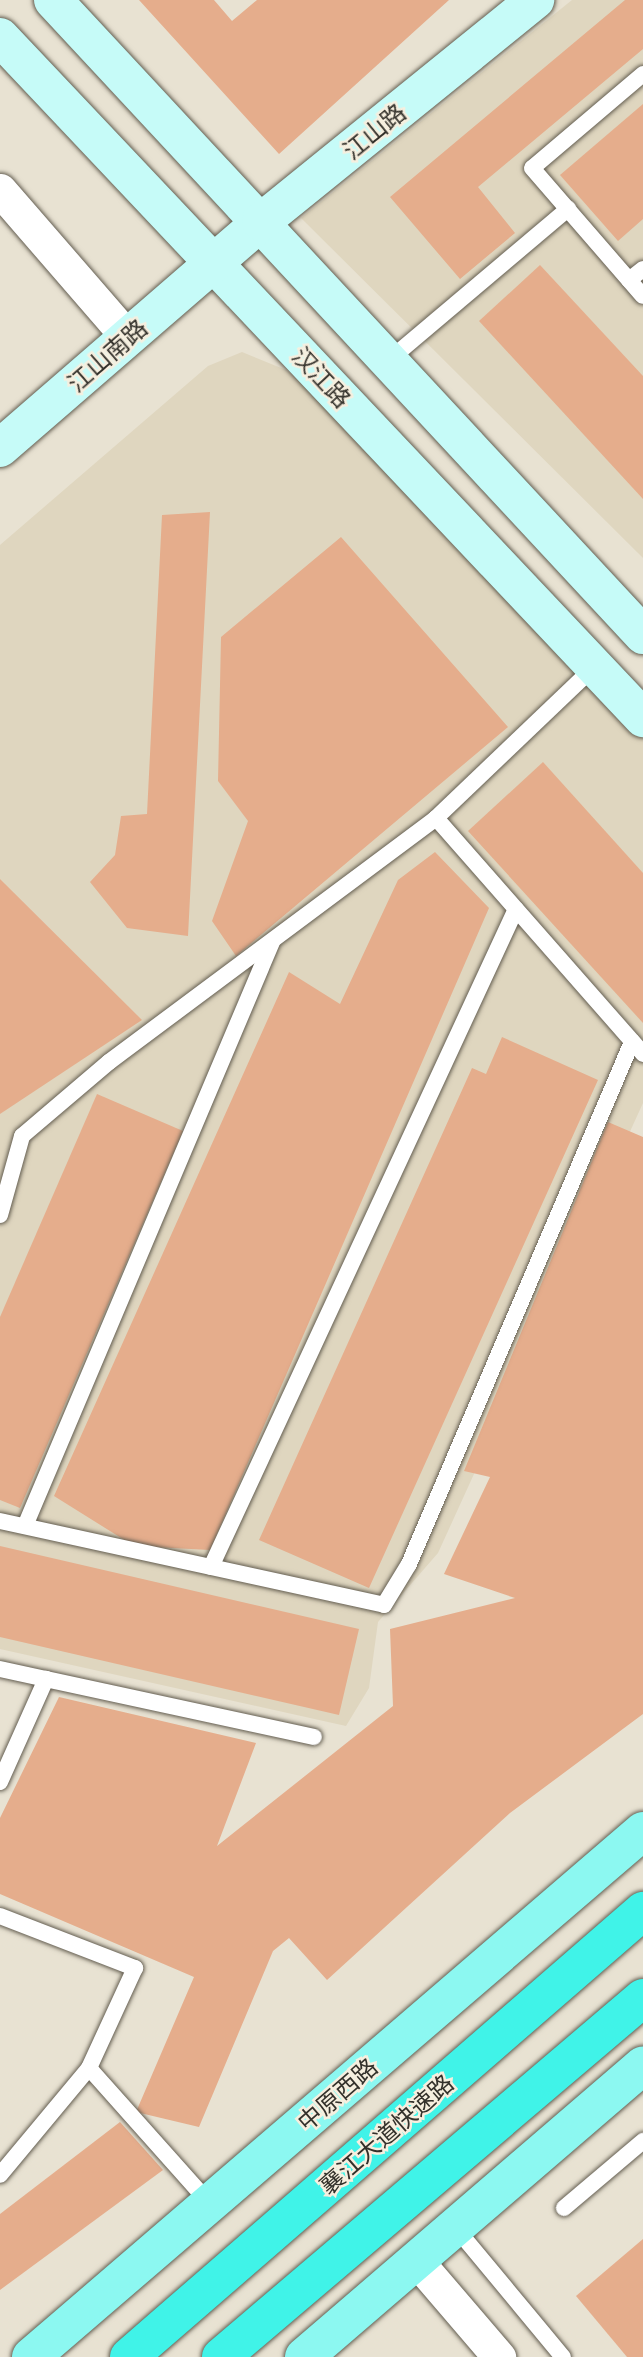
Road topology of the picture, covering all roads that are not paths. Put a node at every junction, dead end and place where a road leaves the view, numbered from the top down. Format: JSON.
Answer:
{"nodes":[{"id":1,"x":53,"y":0,"type":"edge"},
{"id":2,"x":535,"y":0,"type":"edge"},
{"id":3,"x":0,"y":37,"type":"edge"},
{"id":4,"x":643,"y":74,"type":"edge"},
{"id":5,"x":0,"y":190,"type":"edge"},
{"id":6,"x":568,"y":209,"type":"junction"},
{"id":7,"x":261,"y":222,"type":"junction"},
{"id":8,"x":12,"y":226,"type":"edge"},
{"id":9,"x":215,"y":263,"type":"junction"},
{"id":10,"x":643,"y":269,"type":"edge"},
{"id":11,"x":629,"y":280,"type":"junction"},
{"id":12,"x":643,"y":296,"type":"edge"},
{"id":13,"x":128,"y":338,"type":"junction"},
{"id":14,"x":388,"y":360,"type":"junction"},
{"id":15,"x":0,"y":448,"type":"edge"},
{"id":16,"x":643,"y":635,"type":"edge"},
{"id":17,"x":594,"y":667,"type":"junction"},
{"id":18,"x":643,"y":718,"type":"edge"},
{"id":19,"x":436,"y":818,"type":"junction"},
{"id":20,"x":516,"y":909,"type":"junction"},
{"id":21,"x":272,"y":941,"type":"junction"},
{"id":22,"x":637,"y":1048,"type":"edge"},
{"id":23,"x":0,"y":1215,"type":"edge"},
{"id":24,"x":0,"y":1521,"type":"edge"},
{"id":25,"x":25,"y":1526,"type":"junction"},
{"id":26,"x":211,"y":1567,"type":"junction"},
{"id":27,"x":0,"y":1669,"type":"edge"},
{"id":28,"x":46,"y":1679,"type":"junction"},
{"id":29,"x":314,"y":1737,"type":"dead end"},
{"id":30,"x":0,"y":1782,"type":"edge"},
{"id":31,"x":643,"y":1831,"type":"edge"},
{"id":32,"x":643,"y":1911,"type":"edge"},
{"id":33,"x":0,"y":1916,"type":"edge"},
{"id":34,"x":643,"y":1998,"type":"edge"},
{"id":35,"x":643,"y":2065,"type":"edge"},
{"id":36,"x":89,"y":2068,"type":"junction"},
{"id":37,"x":643,"y":2141,"type":"edge"},
{"id":38,"x":0,"y":2175,"type":"edge"},
{"id":39,"x":210,"y":2204,"type":"junction"},
{"id":40,"x":564,"y":2208,"type":"dead end"},
{"id":41,"x":455,"y":2227,"type":"junction"},
{"id":42,"x":416,"y":2260,"type":"junction"},
{"id":43,"x":31,"y":2357,"type":"edge"},
{"id":44,"x":129,"y":2357,"type":"edge"},
{"id":45,"x":221,"y":2357,"type":"edge"},
{"id":46,"x":304,"y":2357,"type":"edge"},
{"id":47,"x":499,"y":2357,"type":"edge"},
{"id":48,"x":563,"y":2357,"type":"edge"}],
"edges":[{"from":1,"to":7,"type":"main road"},
{"from":2,"to":7,"type":"main road","name":"江山路"},
{"from":3,"to":9,"type":"main road","name":"汉江路"},
{"from":4,"to":6,"type":"lane"},
{"from":5,"to":8,"type":"street"},
{"from":6,"to":11,"type":"lane"},
{"from":6,"to":14,"type":"lane"},
{"from":7,"to":9,"type":"main road","name":"江山路"},
{"from":7,"to":14,"type":"main road"},
{"from":8,"to":13,"type":"street"},
{"from":9,"to":13,"type":"main road","name":"江山南路"},
{"from":9,"to":17,"type":"main road","name":"汉江路"},
{"from":10,"to":11,"type":"lane"},
{"from":11,"to":12,"type":"lane"},
{"from":13,"to":15,"type":"main road","name":"江山南路"},
{"from":14,"to":16,"type":"main road"},
{"from":17,"to":18,"type":"main road","name":"汉江路"},
{"from":17,"to":19,"type":"lane"},
{"from":19,"to":20,"type":"lane"},
{"from":19,"to":21,"type":"lane"},
{"from":20,"to":22,"type":"lane"},
{"from":20,"to":26,"type":"lane"},
{"from":21,"to":23,"type":"lane"},
{"from":21,"to":25,"type":"lane"},
{"from":22,"to":26,"type":"lane"},
{"from":24,"to":25,"type":"lane"},
{"from":25,"to":26,"type":"lane"},
{"from":27,"to":28,"type":"lane"},
{"from":28,"to":29,"type":"lane"},
{"from":28,"to":30,"type":"lane"},
{"from":31,"to":39,"type":"main road","name":"中原西路"},
{"from":32,"to":44,"type":"highway","name":"襄江大道快速路"},
{"from":33,"to":36,"type":"lane"},
{"from":34,"to":45,"type":"highway"},
{"from":35,"to":41,"type":"main road"},
{"from":36,"to":38,"type":"lane"},
{"from":36,"to":39,"type":"lane"},
{"from":37,"to":40,"type":"lane"},
{"from":39,"to":43,"type":"main road","name":"中原西路"},
{"from":41,"to":42,"type":"main road"},
{"from":41,"to":48,"type":"lane"},
{"from":42,"to":46,"type":"main road"},
{"from":42,"to":47,"type":"street"}]}
